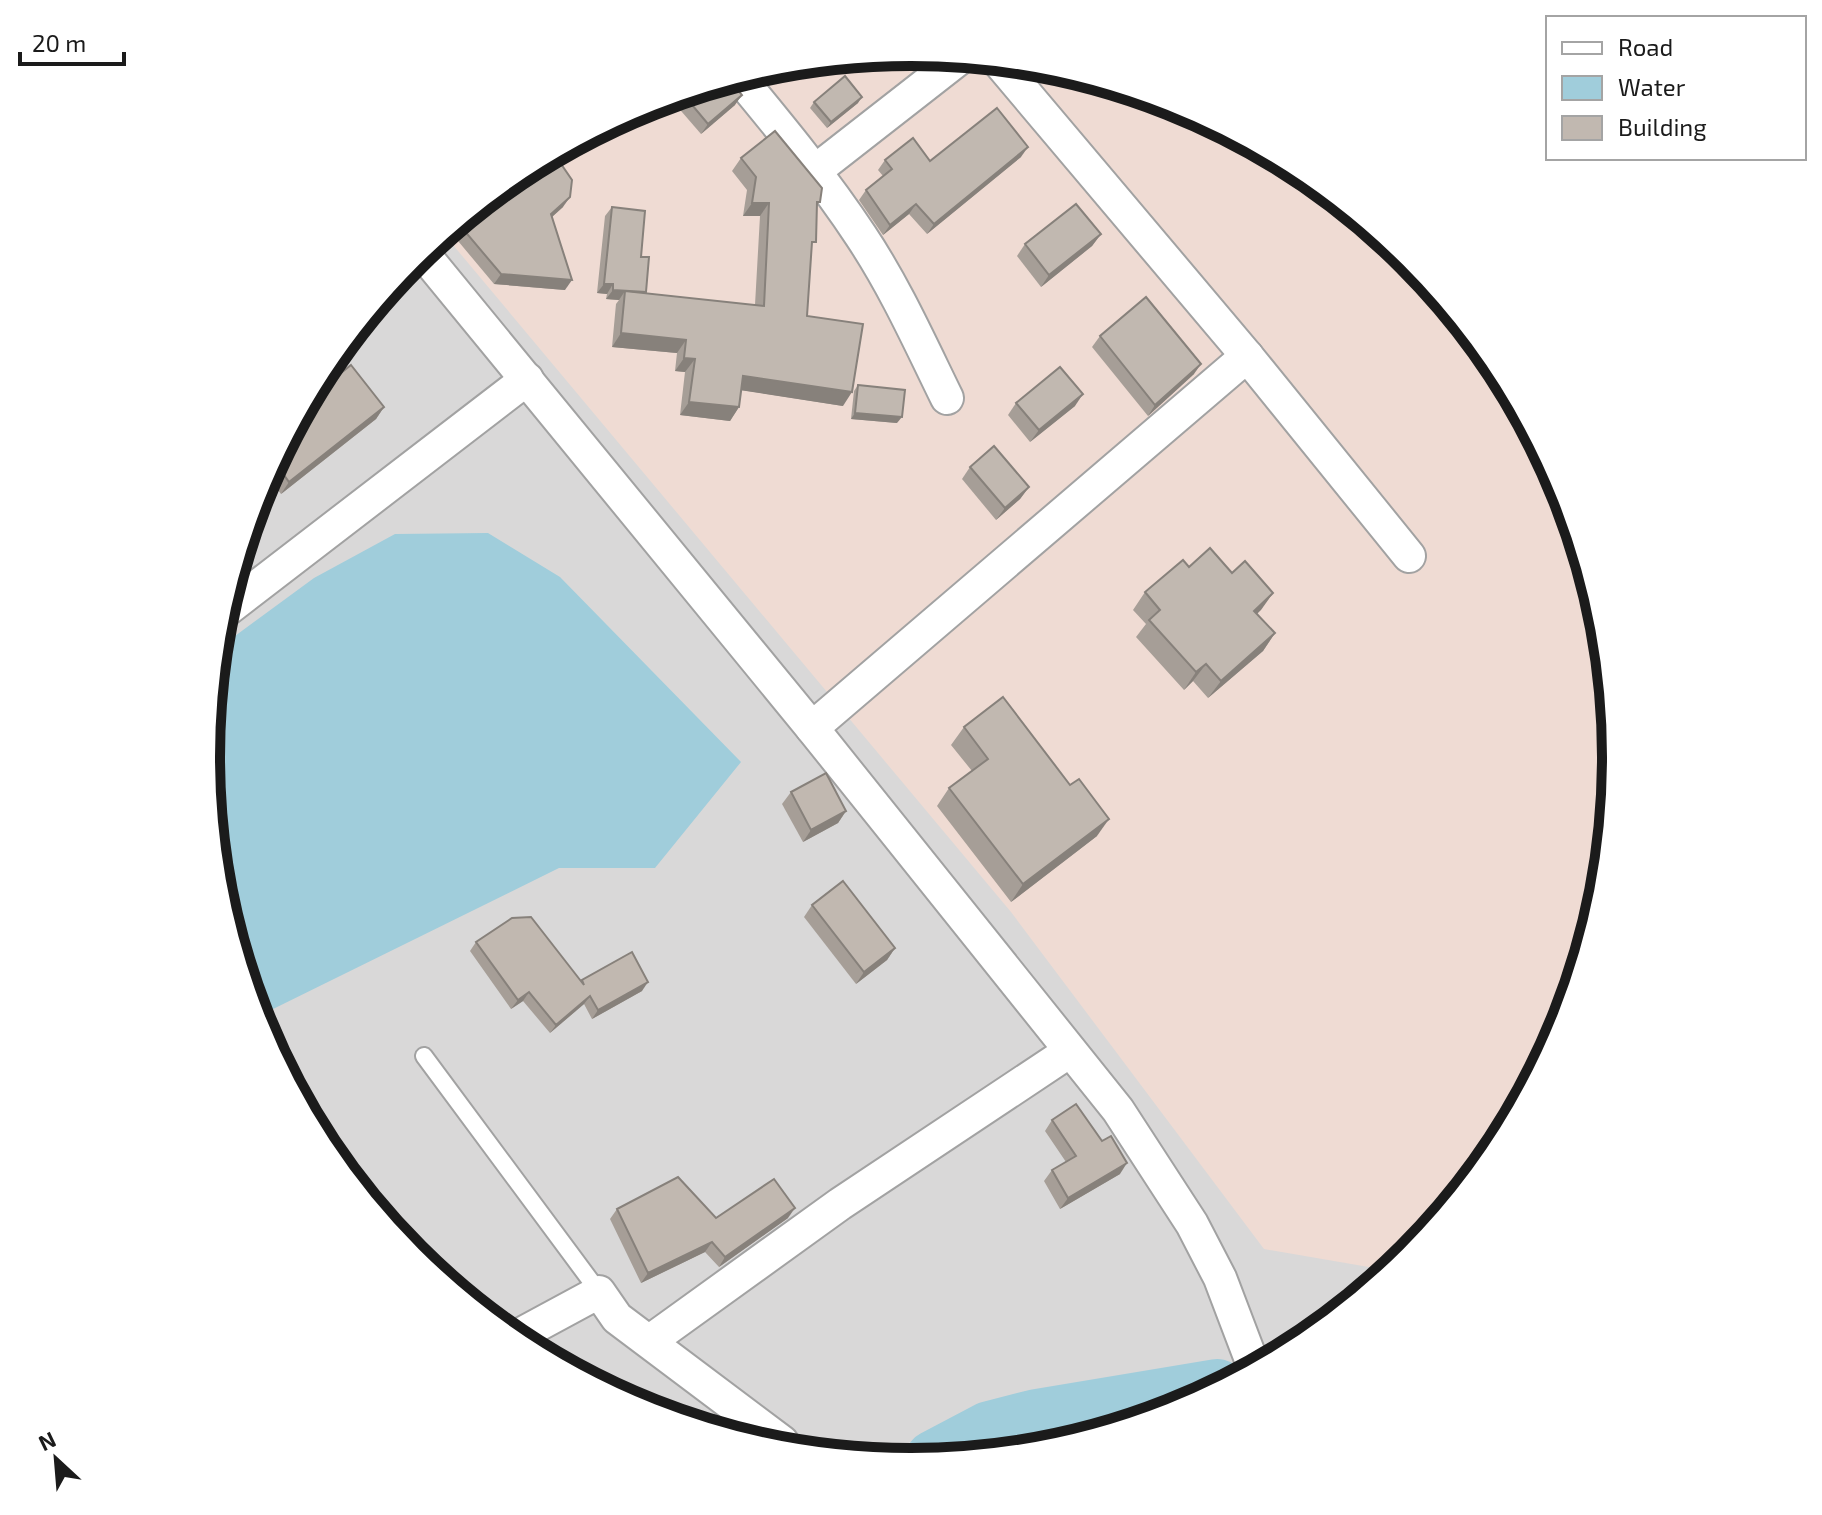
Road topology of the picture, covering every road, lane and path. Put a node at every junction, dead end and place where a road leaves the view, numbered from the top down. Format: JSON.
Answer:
{"nodes":[{"id":1,"x":948,"y":67,"type":"edge"},
{"id":2,"x":1008,"y":73,"type":"edge"},
{"id":3,"x":746,"y":86,"type":"edge"},
{"id":4,"x":815,"y":171,"type":"junction"},
{"id":5,"x":430,"y":262,"type":"edge"},
{"id":6,"x":1247,"y":356,"type":"junction"},
{"id":7,"x":527,"y":379,"type":"junction"},
{"id":8,"x":947,"y":398,"type":"dead end"},
{"id":9,"x":1409,"y":556,"type":"dead end"},
{"id":10,"x":238,"y":601,"type":"edge"},
{"id":11,"x":812,"y":728,"type":"junction"},
{"id":12,"x":1070,"y":1051,"type":"junction"},
{"id":13,"x":424,"y":1056,"type":"dead end"},
{"id":14,"x":599,"y":1292,"type":"junction"},
{"id":15,"x":526,"y":1331,"type":"edge"},
{"id":16,"x":650,"y":1341,"type":"junction"},
{"id":17,"x":1251,"y":1359,"type":"edge"},
{"id":18,"x":773,"y":1435,"type":"edge"}],
"edges":[{"from":1,"to":4,"type":"street"},
{"from":2,"to":6,"type":"street"},
{"from":3,"to":4,"type":"street"},
{"from":4,"to":8,"type":"street"},
{"from":5,"to":7,"type":"street"},
{"from":6,"to":9,"type":"street"},
{"from":6,"to":11,"type":"street"},
{"from":7,"to":10,"type":"street"},
{"from":7,"to":11,"type":"street"},
{"from":11,"to":12,"type":"street"},
{"from":12,"to":16,"type":"street"},
{"from":12,"to":17,"type":"street"},
{"from":13,"to":14,"type":"lane"},
{"from":14,"to":15,"type":"street"},
{"from":14,"to":16,"type":"street"},
{"from":16,"to":18,"type":"street"}]}
